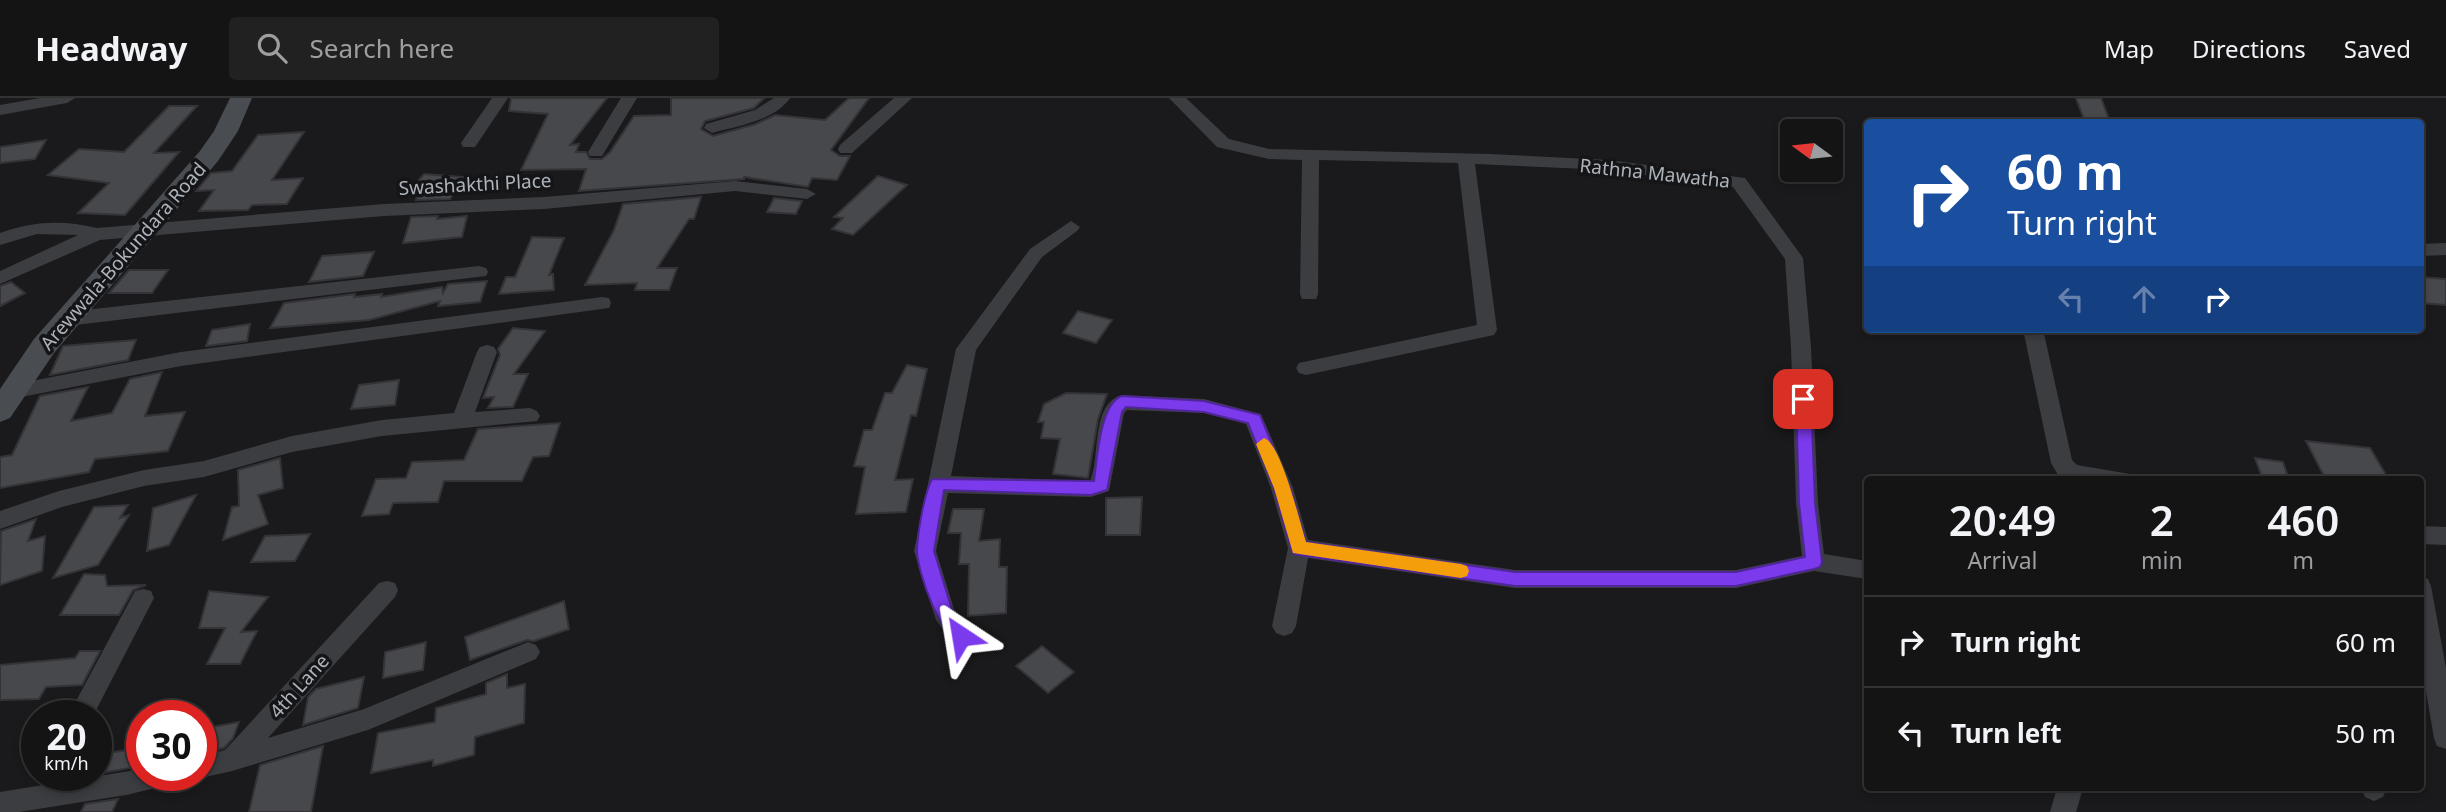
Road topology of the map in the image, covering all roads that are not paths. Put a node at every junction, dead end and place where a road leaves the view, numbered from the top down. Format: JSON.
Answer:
{"nodes":[{"id":1,"x":67,"y":98,"type":"edge"},
{"id":2,"x":241,"y":98,"type":"edge"},
{"id":3,"x":500,"y":98,"type":"edge"},
{"id":4,"x":629,"y":98,"type":"edge"},
{"id":5,"x":782,"y":98,"type":"edge"},
{"id":6,"x":904,"y":98,"type":"edge"},
{"id":7,"x":1177,"y":98,"type":"edge"},
{"id":8,"x":0,"y":110,"type":"edge"},
{"id":9,"x":712,"y":128,"type":"dead end"},
{"id":10,"x":469,"y":143,"type":"dead end"},
{"id":11,"x":846,"y":149,"type":"dead end"},
{"id":12,"x":596,"y":152,"type":"dead end"},
{"id":13,"x":1311,"y":156,"type":"junction"},
{"id":14,"x":1466,"y":159,"type":"junction"},
{"id":15,"x":807,"y":194,"type":"dead end"},
{"id":16,"x":1071,"y":227,"type":"dead end"},
{"id":17,"x":145,"y":230,"type":"junction"},
{"id":18,"x":97,"y":234,"type":"junction"},
{"id":19,"x":0,"y":239,"type":"edge"},
{"id":20,"x":2446,"y":249,"type":"edge"},
{"id":21,"x":2424,"y":250,"type":"edge"},
{"id":22,"x":479,"y":272,"type":"dead end"},
{"id":23,"x":0,"y":278,"type":"edge"},
{"id":24,"x":1309,"y":294,"type":"dead end"},
{"id":25,"x":602,"y":303,"type":"dead end"},
{"id":26,"x":67,"y":319,"type":"junction"},
{"id":27,"x":2033,"y":333,"type":"edge"},
{"id":28,"x":487,"y":352,"type":"dead end"},
{"id":29,"x":1306,"y":368,"type":"dead end"},
{"id":30,"x":5,"y":401,"type":"edge"},
{"id":31,"x":530,"y":416,"type":"dead end"},
{"id":32,"x":462,"y":420,"type":"junction"},
{"id":33,"x":2071,"y":476,"type":"edge"},
{"id":34,"x":937,"y":484,"type":"junction"},
{"id":35,"x":0,"y":520,"type":"edge"},
{"id":36,"x":2424,"y":535,"type":"edge"},
{"id":37,"x":2446,"y":536,"type":"edge"},
{"id":38,"x":1299,"y":548,"type":"junction"},
{"id":39,"x":1814,"y":562,"type":"junction"},
{"id":40,"x":1864,"y":570,"type":"edge"},
{"id":41,"x":387,"y":590,"type":"dead end"},
{"id":42,"x":142,"y":598,"type":"dead end"},
{"id":43,"x":2424,"y":609,"type":"edge"},
{"id":44,"x":1284,"y":626,"type":"dead end"},
{"id":45,"x":961,"y":636,"type":"dead end"},
{"id":46,"x":528,"y":652,"type":"dead end"},
{"id":47,"x":88,"y":700,"type":"edge"},
{"id":48,"x":2446,"y":738,"type":"edge"},
{"id":49,"x":232,"y":760,"type":"junction"},
{"id":50,"x":217,"y":763,"type":"edge"},
{"id":51,"x":31,"y":791,"type":"edge"},
{"id":52,"x":2069,"y":791,"type":"edge"},
{"id":53,"x":0,"y":804,"type":"edge"},
{"id":54,"x":2063,"y":812,"type":"edge"}],
"edges":[{"from":1,"to":8,"type":"street"},
{"from":2,"to":17,"type":"street","name":"Arewwala-Bokundara Road"},
{"from":3,"to":10,"type":"street"},
{"from":4,"to":12,"type":"street"},
{"from":5,"to":9,"type":"street"},
{"from":6,"to":11,"type":"street"},
{"from":7,"to":13,"type":"street","name":"Rathna Mawatha"},
{"from":13,"to":14,"type":"street","name":"Rathna Mawatha"},
{"from":13,"to":24,"type":"street"},
{"from":14,"to":29,"type":"street"},
{"from":14,"to":39,"type":"street","name":"Rathna Mawatha"},
{"from":15,"to":17,"type":"street","name":"Swashakthi Place"},
{"from":16,"to":34,"type":"street"},
{"from":17,"to":18,"type":"street","name":"Swashakthi Place"},
{"from":17,"to":26,"type":"street","name":"Arewwala-Bokundara Road"},
{"from":18,"to":19,"type":"street"},
{"from":18,"to":23,"type":"street"},
{"from":20,"to":21,"type":"street"},
{"from":22,"to":26,"type":"street"},
{"from":25,"to":30,"type":"street"},
{"from":26,"to":30,"type":"street","name":"Arewwala-Bokundara Road"},
{"from":27,"to":33,"type":"street"},
{"from":28,"to":32,"type":"street"},
{"from":31,"to":32,"type":"street"},
{"from":32,"to":35,"type":"street"},
{"from":34,"to":38,"type":"street"},
{"from":34,"to":45,"type":"street"},
{"from":36,"to":37,"type":"street"},
{"from":38,"to":39,"type":"street"},
{"from":38,"to":44,"type":"street"},
{"from":39,"to":40,"type":"street"},
{"from":41,"to":49,"type":"street","name":"4th Lane"},
{"from":42,"to":47,"type":"street"},
{"from":43,"to":48,"type":"street"},
{"from":46,"to":49,"type":"street"},
{"from":49,"to":50,"type":"street"},
{"from":51,"to":53,"type":"street"},
{"from":52,"to":54,"type":"street"}]}
